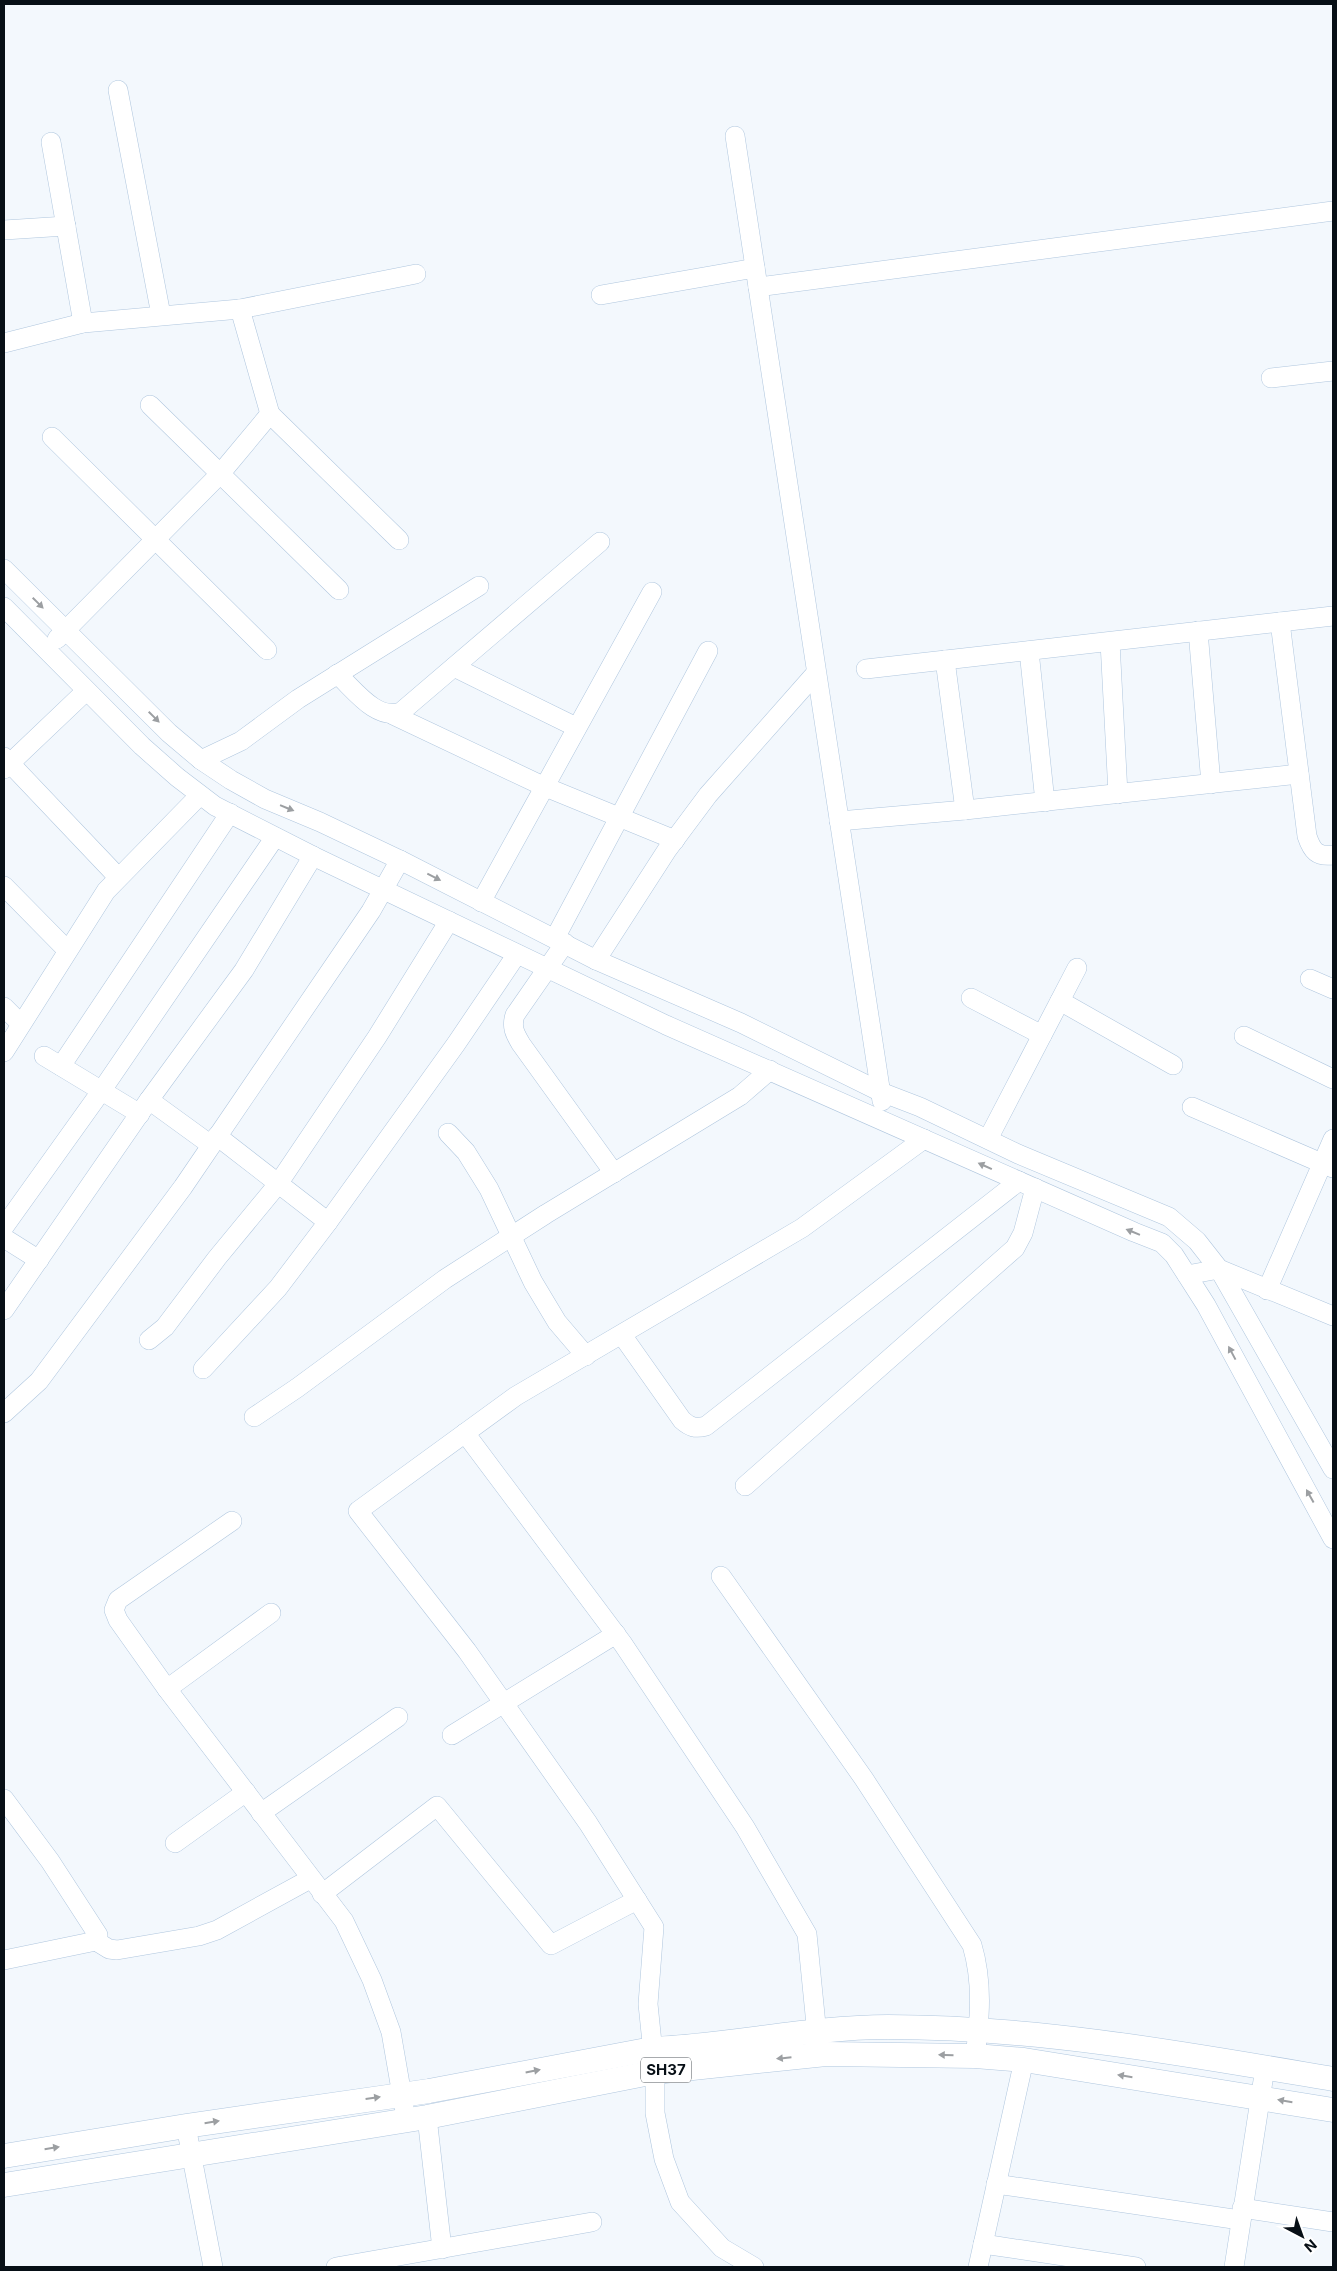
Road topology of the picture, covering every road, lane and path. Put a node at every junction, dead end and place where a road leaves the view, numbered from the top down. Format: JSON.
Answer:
{"nodes":[{"id":1,"x":118,"y":90,"type":"dead end"},
{"id":2,"x":734,"y":136,"type":"dead end"},
{"id":3,"x":51,"y":142,"type":"dead end"},
{"id":4,"x":1333,"y":212,"type":"edge"},
{"id":5,"x":66,"y":226,"type":"junction"},
{"id":6,"x":4,"y":230,"type":"edge"},
{"id":7,"x":755,"y":268,"type":"junction"},
{"id":8,"x":416,"y":274,"type":"dead end"},
{"id":9,"x":758,"y":287,"type":"junction"},
{"id":10,"x":601,"y":295,"type":"dead end"},
{"id":11,"x":240,"y":309,"type":"junction"},
{"id":12,"x":161,"y":315,"type":"junction"},
{"id":13,"x":83,"y":323,"type":"junction"},
{"id":14,"x":4,"y":343,"type":"edge"},
{"id":15,"x":1333,"y":371,"type":"edge"},
{"id":16,"x":1271,"y":378,"type":"dead end"},
{"id":17,"x":150,"y":406,"type":"dead end"},
{"id":18,"x":270,"y":414,"type":"junction"},
{"id":19,"x":52,"y":437,"type":"dead end"},
{"id":20,"x":220,"y":474,"type":"junction"},
{"id":21,"x":156,"y":540,"type":"junction"},
{"id":22,"x":400,"y":540,"type":"dead end"},
{"id":23,"x":600,"y":542,"type":"dead end"},
{"id":24,"x":4,"y":569,"type":"edge"},
{"id":25,"x":479,"y":586,"type":"dead end"},
{"id":26,"x":339,"y":590,"type":"dead end"},
{"id":27,"x":652,"y":592,"type":"dead end"},
{"id":28,"x":4,"y":607,"type":"edge"},
{"id":29,"x":1333,"y":616,"type":"edge"},
{"id":30,"x":1280,"y":622,"type":"junction"},
{"id":31,"x":66,"y":630,"type":"junction"},
{"id":32,"x":1198,"y":631,"type":"junction"},
{"id":33,"x":1110,"y":642,"type":"junction"},
{"id":34,"x":46,"y":650,"type":"junction"},
{"id":35,"x":267,"y":650,"type":"dead end"},
{"id":36,"x":708,"y":651,"type":"dead end"},
{"id":37,"x":1029,"y":651,"type":"junction"},
{"id":38,"x":945,"y":660,"type":"junction"},
{"id":39,"x":454,"y":667,"type":"junction"},
{"id":40,"x":866,"y":669,"type":"dead end"},
{"id":41,"x":816,"y":673,"type":"junction"},
{"id":42,"x":337,"y":674,"type":"junction"},
{"id":43,"x":86,"y":691,"type":"junction"},
{"id":44,"x":392,"y":715,"type":"junction"},
{"id":45,"x":576,"y":728,"type":"junction"},
{"id":46,"x":201,"y":760,"type":"junction"},
{"id":47,"x":6,"y":763,"type":"edge"},
{"id":48,"x":1299,"y":774,"type":"junction"},
{"id":49,"x":1211,"y":784,"type":"junction"},
{"id":50,"x":543,"y":786,"type":"junction"},
{"id":51,"x":1118,"y":794,"type":"junction"},
{"id":52,"x":200,"y":795,"type":"junction"},
{"id":53,"x":1045,"y":802,"type":"junction"},
{"id":54,"x":965,"y":810,"type":"junction"},
{"id":55,"x":230,"y":813,"type":"junction"},
{"id":56,"x":620,"y":816,"type":"junction"},
{"id":57,"x":839,"y":821,"type":"junction"},
{"id":58,"x":275,"y":837,"type":"junction"},
{"id":59,"x":675,"y":840,"type":"junction"},
{"id":60,"x":1333,"y":855,"type":"edge"},
{"id":61,"x":313,"y":856,"type":"junction"},
{"id":62,"x":400,"y":860,"type":"junction"},
{"id":63,"x":118,"y":877,"type":"junction"},
{"id":64,"x":4,"y":886,"type":"edge"},
{"id":65,"x":384,"y":890,"type":"junction"},
{"id":66,"x":481,"y":902,"type":"junction"},
{"id":67,"x":450,"y":921,"type":"junction"},
{"id":68,"x":560,"y":940,"type":"junction"},
{"id":69,"x":67,"y":950,"type":"junction"},
{"id":70,"x":517,"y":954,"type":"junction"},
{"id":71,"x":596,"y":960,"type":"junction"},
{"id":72,"x":546,"y":968,"type":"junction"},
{"id":73,"x":1077,"y":968,"type":"dead end"},
{"id":74,"x":1310,"y":979,"type":"dead end"},
{"id":75,"x":1333,"y":989,"type":"edge"},
{"id":76,"x":971,"y":998,"type":"dead end"},
{"id":77,"x":1060,"y":1001,"type":"junction"},
{"id":78,"x":4,"y":1007,"type":"edge"},
{"id":79,"x":21,"y":1024,"type":"junction"},
{"id":80,"x":1042,"y":1035,"type":"junction"},
{"id":81,"x":1244,"y":1036,"type":"dead end"},
{"id":82,"x":4,"y":1052,"type":"edge"},
{"id":83,"x":44,"y":1056,"type":"dead end"},
{"id":84,"x":1173,"y":1065,"type":"dead end"},
{"id":85,"x":62,"y":1066,"type":"junction"},
{"id":86,"x":770,"y":1070,"type":"junction"},
{"id":87,"x":1333,"y":1078,"type":"edge"},
{"id":88,"x":102,"y":1090,"type":"junction"},
{"id":89,"x":880,"y":1092,"type":"junction"},
{"id":90,"x":145,"y":1107,"type":"junction"},
{"id":91,"x":1192,"y":1107,"type":"dead end"},
{"id":92,"x":884,"y":1120,"type":"junction"},
{"id":93,"x":448,"y":1133,"type":"dead end"},
{"id":94,"x":924,"y":1139,"type":"junction"},
{"id":95,"x":988,"y":1139,"type":"junction"},
{"id":96,"x":1333,"y":1139,"type":"edge"},
{"id":97,"x":214,"y":1141,"type":"junction"},
{"id":98,"x":1328,"y":1166,"type":"edge"},
{"id":99,"x":614,"y":1173,"type":"junction"},
{"id":100,"x":278,"y":1184,"type":"junction"},
{"id":101,"x":1027,"y":1185,"type":"junction"},
{"id":102,"x":328,"y":1222,"type":"junction"},
{"id":103,"x":4,"y":1227,"type":"edge"},
{"id":104,"x":510,"y":1237,"type":"junction"},
{"id":105,"x":4,"y":1238,"type":"edge"},
{"id":106,"x":39,"y":1260,"type":"junction"},
{"id":107,"x":1219,"y":1269,"type":"junction"},
{"id":108,"x":1187,"y":1275,"type":"junction"},
{"id":109,"x":1267,"y":1290,"type":"junction"},
{"id":110,"x":4,"y":1310,"type":"edge"},
{"id":111,"x":1333,"y":1316,"type":"edge"},
{"id":112,"x":622,"y":1335,"type":"junction"},
{"id":113,"x":150,"y":1340,"type":"dead end"},
{"id":114,"x":586,"y":1356,"type":"junction"},
{"id":115,"x":203,"y":1369,"type":"dead end"},
{"id":116,"x":4,"y":1413,"type":"edge"},
{"id":117,"x":254,"y":1417,"type":"dead end"},
{"id":118,"x":465,"y":1433,"type":"junction"},
{"id":119,"x":1333,"y":1469,"type":"edge"},
{"id":120,"x":745,"y":1486,"type":"dead end"},
{"id":121,"x":232,"y":1521,"type":"dead end"},
{"id":122,"x":1333,"y":1539,"type":"edge"},
{"id":123,"x":721,"y":1576,"type":"dead end"},
{"id":124,"x":271,"y":1613,"type":"dead end"},
{"id":125,"x":616,"y":1634,"type":"junction"},
{"id":126,"x":167,"y":1689,"type":"junction"},
{"id":127,"x":504,"y":1703,"type":"junction"},
{"id":128,"x":398,"y":1717,"type":"dead end"},
{"id":129,"x":452,"y":1735,"type":"dead end"},
{"id":130,"x":246,"y":1792,"type":"junction"},
{"id":131,"x":4,"y":1799,"type":"edge"},
{"id":132,"x":261,"y":1812,"type":"junction"},
{"id":133,"x":175,"y":1843,"type":"dead end"},
{"id":134,"x":316,"y":1886,"type":"junction"},
{"id":135,"x":637,"y":1900,"type":"junction"},
{"id":136,"x":96,"y":1941,"type":"junction"},
{"id":137,"x":4,"y":1960,"type":"edge"},
{"id":138,"x":979,"y":2028,"type":"junction"},
{"id":139,"x":818,"y":2031,"type":"junction"},
{"id":140,"x":819,"y":2055,"type":"junction"},
{"id":141,"x":975,"y":2056,"type":"junction"},
{"id":142,"x":653,"y":2060,"type":"junction"},
{"id":143,"x":1024,"y":2060,"type":"junction"},
{"id":144,"x":1265,"y":2068,"type":"junction"},
{"id":145,"x":1333,"y":2080,"type":"edge"},
{"id":146,"x":401,"y":2094,"type":"junction"},
{"id":147,"x":1259,"y":2096,"type":"junction"},
{"id":148,"x":1333,"y":2110,"type":"edge"},
{"id":149,"x":417,"y":2118,"type":"junction"},
{"id":150,"x":186,"y":2126,"type":"junction"},
{"id":151,"x":191,"y":2154,"type":"junction"},
{"id":152,"x":4,"y":2156,"type":"edge"},
{"id":153,"x":996,"y":2184,"type":"junction"},
{"id":154,"x":4,"y":2185,"type":"edge"},
{"id":155,"x":1241,"y":2214,"type":"junction"},
{"id":156,"x":592,"y":2222,"type":"dead end"},
{"id":157,"x":1333,"y":2222,"type":"edge"},
{"id":158,"x":983,"y":2244,"type":"junction"},
{"id":159,"x":442,"y":2248,"type":"junction"},
{"id":160,"x":213,"y":2267,"type":"edge"},
{"id":161,"x":336,"y":2267,"type":"edge"},
{"id":162,"x":754,"y":2267,"type":"edge"},
{"id":163,"x":978,"y":2267,"type":"edge"},
{"id":164,"x":1136,"y":2267,"type":"edge"},
{"id":165,"x":1234,"y":2267,"type":"edge"}],
"edges":[{"from":1,"to":12,"type":"street"},
{"from":2,"to":7,"type":"street"},
{"from":3,"to":5,"type":"street"},
{"from":4,"to":9,"type":"street"},
{"from":5,"to":6,"type":"street"},
{"from":5,"to":13,"type":"street"},
{"from":7,"to":9,"type":"street"},
{"from":7,"to":10,"type":"street"},
{"from":8,"to":11,"type":"street"},
{"from":9,"to":41,"type":"street"},
{"from":11,"to":12,"type":"street"},
{"from":11,"to":18,"type":"street"},
{"from":12,"to":13,"type":"street"},
{"from":13,"to":14,"type":"street"},
{"from":15,"to":16,"type":"street"},
{"from":17,"to":20,"type":"street"},
{"from":18,"to":20,"type":"street"},
{"from":18,"to":22,"type":"street"},
{"from":19,"to":21,"type":"street"},
{"from":20,"to":21,"type":"street"},
{"from":20,"to":26,"type":"street"},
{"from":21,"to":31,"type":"street"},
{"from":21,"to":35,"type":"street"},
{"from":23,"to":39,"type":"street"},
{"from":24,"to":31,"type":"street","one_way":true},
{"from":25,"to":42,"type":"street"},
{"from":27,"to":45,"type":"street"},
{"from":28,"to":34,"type":"street"},
{"from":29,"to":30,"type":"street"},
{"from":30,"to":32,"type":"street"},
{"from":30,"to":48,"type":"street"},
{"from":31,"to":34,"type":"street"},
{"from":31,"to":46,"type":"street","one_way":true},
{"from":32,"to":33,"type":"street"},
{"from":32,"to":49,"type":"street"},
{"from":33,"to":37,"type":"street"},
{"from":33,"to":51,"type":"street"},
{"from":34,"to":43,"type":"street"},
{"from":36,"to":56,"type":"street"},
{"from":37,"to":38,"type":"street"},
{"from":37,"to":53,"type":"street"},
{"from":38,"to":40,"type":"street"},
{"from":38,"to":54,"type":"street"},
{"from":39,"to":44,"type":"street"},
{"from":39,"to":45,"type":"street"},
{"from":41,"to":57,"type":"street"},
{"from":41,"to":59,"type":"street"},
{"from":42,"to":44,"type":"street"},
{"from":42,"to":46,"type":"street"},
{"from":43,"to":47,"type":"street"},
{"from":43,"to":52,"type":"street"},
{"from":44,"to":50,"type":"street"},
{"from":45,"to":50,"type":"street"},
{"from":46,"to":62,"type":"street","one_way":true},
{"from":47,"to":63,"type":"street"},
{"from":48,"to":49,"type":"street"},
{"from":48,"to":60,"type":"street"},
{"from":49,"to":51,"type":"street"},
{"from":50,"to":56,"type":"street"},
{"from":50,"to":66,"type":"street"},
{"from":51,"to":53,"type":"street"},
{"from":52,"to":55,"type":"street"},
{"from":52,"to":63,"type":"street"},
{"from":53,"to":54,"type":"street"},
{"from":54,"to":57,"type":"street"},
{"from":55,"to":58,"type":"street"},
{"from":55,"to":85,"type":"street"},
{"from":56,"to":59,"type":"street"},
{"from":56,"to":68,"type":"street"},
{"from":57,"to":89,"type":"street"},
{"from":58,"to":61,"type":"street"},
{"from":58,"to":88,"type":"street"},
{"from":59,"to":71,"type":"street"},
{"from":61,"to":65,"type":"street"},
{"from":61,"to":90,"type":"street"},
{"from":62,"to":65,"type":"street"},
{"from":62,"to":66,"type":"street","one_way":true},
{"from":63,"to":69,"type":"street"},
{"from":64,"to":69,"type":"street"},
{"from":65,"to":67,"type":"street"},
{"from":65,"to":97,"type":"street"},
{"from":66,"to":68,"type":"street"},
{"from":67,"to":70,"type":"street"},
{"from":67,"to":100,"type":"street"},
{"from":68,"to":71,"type":"street"},
{"from":68,"to":72,"type":"street"},
{"from":69,"to":79,"type":"street"},
{"from":70,"to":72,"type":"street"},
{"from":70,"to":102,"type":"street"},
{"from":71,"to":89,"type":"street"},
{"from":72,"to":86,"type":"street"},
{"from":72,"to":99,"type":"street"},
{"from":73,"to":77,"type":"street"},
{"from":74,"to":75,"type":"street"},
{"from":76,"to":80,"type":"street"},
{"from":77,"to":80,"type":"street"},
{"from":77,"to":84,"type":"street"},
{"from":78,"to":79,"type":"street"},
{"from":79,"to":82,"type":"street"},
{"from":80,"to":95,"type":"street"},
{"from":81,"to":87,"type":"street"},
{"from":83,"to":85,"type":"street"},
{"from":85,"to":88,"type":"street"},
{"from":86,"to":92,"type":"street"},
{"from":86,"to":99,"type":"street"},
{"from":88,"to":90,"type":"street"},
{"from":88,"to":103,"type":"street"},
{"from":89,"to":92,"type":"street"},
{"from":89,"to":95,"type":"street"},
{"from":90,"to":97,"type":"street"},
{"from":90,"to":106,"type":"street"},
{"from":91,"to":98,"type":"street"},
{"from":92,"to":94,"type":"street"},
{"from":93,"to":104,"type":"street"},
{"from":101,"to":94,"type":"street","one_way":true},
{"from":94,"to":112,"type":"street"},
{"from":95,"to":107,"type":"street"},
{"from":96,"to":98,"type":"street"},
{"from":97,"to":100,"type":"street"},
{"from":97,"to":116,"type":"street"},
{"from":98,"to":109,"type":"street"},
{"from":99,"to":104,"type":"street"},
{"from":100,"to":102,"type":"street"},
{"from":100,"to":113,"type":"street"},
{"from":108,"to":101,"type":"street","one_way":true},
{"from":101,"to":112,"type":"street"},
{"from":101,"to":120,"type":"street"},
{"from":102,"to":115,"type":"street"},
{"from":104,"to":114,"type":"street"},
{"from":104,"to":117,"type":"street"},
{"from":105,"to":106,"type":"street"},
{"from":106,"to":110,"type":"street"},
{"from":107,"to":108,"type":"street"},
{"from":107,"to":109,"type":"street"},
{"from":107,"to":119,"type":"street"},
{"from":122,"to":108,"type":"street","one_way":true},
{"from":109,"to":111,"type":"street"},
{"from":112,"to":114,"type":"street"},
{"from":114,"to":118,"type":"street"},
{"from":118,"to":125,"type":"street"},
{"from":118,"to":127,"type":"street"},
{"from":121,"to":126,"type":"street"},
{"from":123,"to":138,"type":"street"},
{"from":124,"to":126,"type":"street"},
{"from":125,"to":127,"type":"street"},
{"from":125,"to":139,"type":"street"},
{"from":126,"to":130,"type":"street"},
{"from":127,"to":129,"type":"street"},
{"from":127,"to":135,"type":"street"},
{"from":128,"to":132,"type":"street"},
{"from":130,"to":132,"type":"street"},
{"from":130,"to":133,"type":"street"},
{"from":131,"to":136,"type":"street"},
{"from":132,"to":134,"type":"street"},
{"from":134,"to":135,"type":"street"},
{"from":134,"to":136,"type":"street"},
{"from":134,"to":146,"type":"street"},
{"from":135,"to":142,"type":"street"},
{"from":136,"to":137,"type":"street"},
{"from":138,"to":139,"type":"main road","number":"SH37"},
{"from":138,"to":141,"type":"street"},
{"from":138,"to":144,"type":"main road","number":"SH37"},
{"from":139,"to":140,"type":"street"},
{"from":139,"to":142,"type":"main road","number":"SH37"},
{"from":141,"to":140,"type":"main road","number":"SH37","one_way":true},
{"from":140,"to":142,"type":"main road","number":"SH37","one_way":true},
{"from":141,"to":143,"type":"main road","number":"SH37"},
{"from":146,"to":142,"type":"main road","number":"SH37","one_way":true},
{"from":142,"to":149,"type":"main road","number":"SH37"},
{"from":142,"to":162,"type":"street"},
{"from":147,"to":143,"type":"main road","number":"SH37","one_way":true},
{"from":143,"to":153,"type":"street"},
{"from":144,"to":145,"type":"main road","number":"SH37"},
{"from":144,"to":147,"type":"street"},
{"from":146,"to":149,"type":"street"},
{"from":150,"to":146,"type":"main road","number":"SH37","one_way":true},
{"from":148,"to":147,"type":"main road","number":"SH37","one_way":true},
{"from":147,"to":155,"type":"street"},
{"from":149,"to":151,"type":"main road","number":"SH37"},
{"from":149,"to":159,"type":"street"},
{"from":150,"to":151,"type":"street"},
{"from":152,"to":150,"type":"main road","number":"SH37","one_way":true},
{"from":151,"to":154,"type":"main road","number":"SH37"},
{"from":151,"to":160,"type":"street"},
{"from":153,"to":155,"type":"street"},
{"from":153,"to":158,"type":"street"},
{"from":155,"to":157,"type":"street"},
{"from":155,"to":165,"type":"street"},
{"from":156,"to":159,"type":"street"},
{"from":158,"to":163,"type":"street"},
{"from":158,"to":164,"type":"street"},
{"from":159,"to":161,"type":"street"}]}
